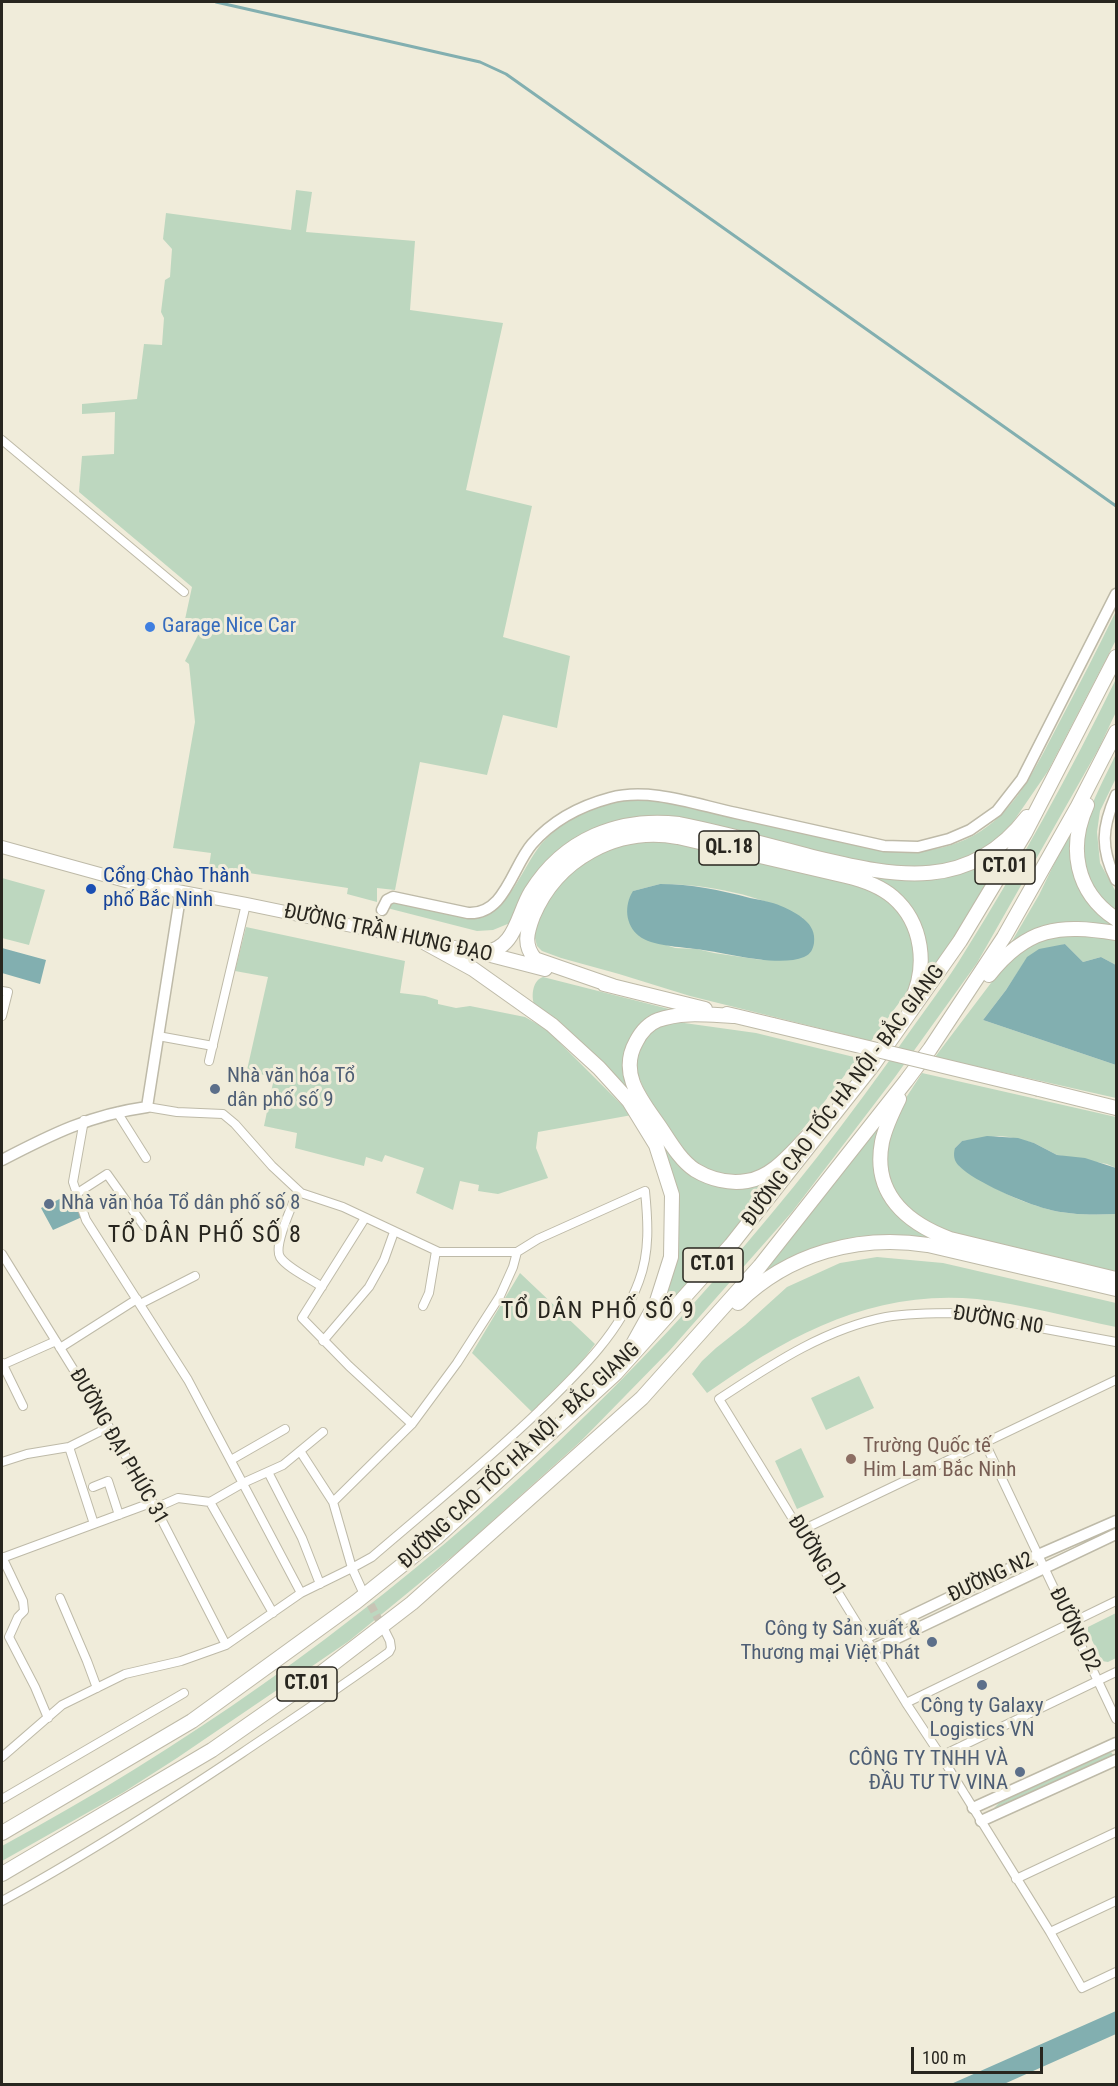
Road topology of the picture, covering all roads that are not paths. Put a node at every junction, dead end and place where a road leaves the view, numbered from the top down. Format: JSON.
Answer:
{"nodes":[{"id":1,"x":2,"y":440,"type":"edge"},
{"id":2,"x":184,"y":592,"type":"dead end"},
{"id":3,"x":1116,"y":594,"type":"edge"},
{"id":4,"x":1116,"y":649,"type":"edge"},
{"id":5,"x":1116,"y":657,"type":"edge"},
{"id":6,"x":1116,"y":732,"type":"edge"},
{"id":7,"x":1116,"y":739,"type":"edge"},
{"id":8,"x":1116,"y":795,"type":"edge"},
{"id":9,"x":2,"y":847,"type":"edge"},
{"id":10,"x":1116,"y":880,"type":"edge"},
{"id":11,"x":181,"y":891,"type":"junction"},
{"id":12,"x":246,"y":903,"type":"junction"},
{"id":13,"x":382,"y":910,"type":"dead end"},
{"id":14,"x":1116,"y":919,"type":"edge"},
{"id":15,"x":1116,"y":933,"type":"edge"},
{"id":16,"x":422,"y":941,"type":"junction"},
{"id":17,"x":483,"y":954,"type":"junction"},
{"id":18,"x":613,"y":986,"type":"junction"},
{"id":19,"x":2,"y":991,"type":"edge"},
{"id":20,"x":2,"y":1016,"type":"edge"},
{"id":21,"x":735,"y":1016,"type":"junction"},
{"id":22,"x":158,"y":1036,"type":"junction"},
{"id":23,"x":213,"y":1046,"type":"junction"},
{"id":24,"x":930,"y":1049,"type":"junction"},
{"id":25,"x":210,"y":1061,"type":"dead end"},
{"id":26,"x":873,"y":1065,"type":"junction"},
{"id":27,"x":906,"y":1082,"type":"junction"},
{"id":28,"x":856,"y":1087,"type":"junction"},
{"id":29,"x":147,"y":1107,"type":"junction"},
{"id":30,"x":1116,"y":1108,"type":"edge"},
{"id":31,"x":117,"y":1112,"type":"junction"},
{"id":32,"x":84,"y":1120,"type":"junction"},
{"id":33,"x":146,"y":1158,"type":"dead end"},
{"id":34,"x":2,"y":1160,"type":"edge"},
{"id":35,"x":298,"y":1191,"type":"junction"},
{"id":36,"x":76,"y":1194,"type":"junction"},
{"id":37,"x":365,"y":1218,"type":"junction"},
{"id":38,"x":144,"y":1226,"type":"dead end"},
{"id":39,"x":394,"y":1232,"type":"junction"},
{"id":40,"x":436,"y":1251,"type":"junction"},
{"id":41,"x":517,"y":1252,"type":"junction"},
{"id":42,"x":2,"y":1254,"type":"edge"},
{"id":43,"x":4,"y":1264,"type":"edge"},
{"id":44,"x":195,"y":1276,"type":"dead end"},
{"id":45,"x":1116,"y":1279,"type":"edge"},
{"id":46,"x":322,"y":1287,"type":"junction"},
{"id":47,"x":1116,"y":1289,"type":"edge"},
{"id":48,"x":138,"y":1302,"type":"junction"},
{"id":49,"x":423,"y":1306,"type":"dead end"},
{"id":50,"x":323,"y":1341,"type":"junction"},
{"id":51,"x":1116,"y":1342,"type":"edge"},
{"id":52,"x":58,"y":1345,"type":"junction"},
{"id":53,"x":2,"y":1364,"type":"edge"},
{"id":54,"x":1116,"y":1380,"type":"edge"},
{"id":55,"x":719,"y":1400,"type":"joint"},
{"id":56,"x":22,"y":1406,"type":"dead end"},
{"id":57,"x":412,"y":1424,"type":"junction"},
{"id":58,"x":109,"y":1427,"type":"junction"},
{"id":59,"x":285,"y":1429,"type":"dead end"},
{"id":60,"x":555,"y":1429,"type":"junction"},
{"id":61,"x":323,"y":1432,"type":"dead end"},
{"id":62,"x":597,"y":1439,"type":"junction"},
{"id":63,"x":985,"y":1443,"type":"junction"},
{"id":64,"x":69,"y":1447,"type":"junction"},
{"id":65,"x":300,"y":1451,"type":"junction"},
{"id":66,"x":231,"y":1460,"type":"junction"},
{"id":67,"x":2,"y":1462,"type":"edge"},
{"id":68,"x":268,"y":1472,"type":"junction"},
{"id":69,"x":243,"y":1483,"type":"junction"},
{"id":70,"x":93,"y":1486,"type":"dead end"},
{"id":71,"x":210,"y":1502,"type":"junction"},
{"id":72,"x":333,"y":1502,"type":"junction"},
{"id":73,"x":154,"y":1505,"type":"junction"},
{"id":74,"x":119,"y":1515,"type":"junction"},
{"id":75,"x":1116,"y":1522,"type":"edge"},
{"id":76,"x":94,"y":1524,"type":"junction"},
{"id":77,"x":800,"y":1531,"type":"junction"},
{"id":78,"x":1116,"y":1534,"type":"edge"},
{"id":79,"x":1038,"y":1556,"type":"junction"},
{"id":80,"x":2,"y":1558,"type":"edge"},
{"id":81,"x":352,"y":1568,"type":"junction"},
{"id":82,"x":1043,"y":1568,"type":"junction"},
{"id":83,"x":320,"y":1584,"type":"junction"},
{"id":84,"x":363,"y":1590,"type":"tunnel mouth"},
{"id":85,"x":301,"y":1593,"type":"junction"},
{"id":86,"x":952,"y":1596,"type":"junction"},
{"id":87,"x":60,"y":1598,"type":"dead end"},
{"id":88,"x":1116,"y":1601,"type":"edge"},
{"id":89,"x":958,"y":1609,"type":"junction"},
{"id":90,"x":273,"y":1614,"type":"junction"},
{"id":91,"x":1070,"y":1623,"type":"junction"},
{"id":92,"x":384,"y":1629,"type":"tunnel mouth"},
{"id":93,"x":867,"y":1637,"type":"junction"},
{"id":94,"x":226,"y":1645,"type":"junction"},
{"id":95,"x":874,"y":1649,"type":"junction"},
{"id":96,"x":1116,"y":1672,"type":"edge"},
{"id":97,"x":1099,"y":1681,"type":"junction"},
{"id":98,"x":97,"y":1688,"type":"junction"},
{"id":99,"x":184,"y":1693,"type":"dead end"},
{"id":100,"x":906,"y":1703,"type":"junction"},
{"id":101,"x":48,"y":1718,"type":"junction"},
{"id":102,"x":1116,"y":1719,"type":"edge"},
{"id":103,"x":1116,"y":1743,"type":"edge"},
{"id":104,"x":941,"y":1756,"type":"junction"},
{"id":105,"x":2,"y":1757,"type":"edge"},
{"id":106,"x":1116,"y":1760,"type":"edge"},
{"id":107,"x":2,"y":1798,"type":"edge"},
{"id":108,"x":974,"y":1808,"type":"junction"},
{"id":109,"x":981,"y":1821,"type":"junction"},
{"id":110,"x":1116,"y":1832,"type":"edge"},
{"id":111,"x":2,"y":1833,"type":"edge"},
{"id":112,"x":2,"y":1874,"type":"edge"},
{"id":113,"x":1016,"y":1879,"type":"junction"},
{"id":114,"x":2,"y":1901,"type":"edge"},
{"id":115,"x":1116,"y":1901,"type":"edge"},
{"id":116,"x":1050,"y":1932,"type":"junction"},
{"id":117,"x":1116,"y":1972,"type":"edge"}],
"edges":[{"from":1,"to":2,"type":"street"},
{"from":3,"to":13,"type":"street"},
{"from":4,"to":17,"type":"highway"},
{"from":5,"to":26,"type":"highway","name":"ĐƯỜNG CAO TỐC HÀ NỘI - BẮC GIANG","number":"CT.01"},
{"from":6,"to":24,"type":"highway","name":"ĐƯỜNG CAO TỐC HÀ NỘI - BẮC GIANG","number":"CT.01"},
{"from":7,"to":14,"type":"highway"},
{"from":8,"to":10,"type":"street"},
{"from":9,"to":11,"type":"main road","name":"ĐƯỜNG TRẦN HƯNG ĐẠO"},
{"from":11,"to":12,"type":"main road","name":"ĐƯỜNG TRẦN HƯNG ĐẠO"},
{"from":11,"to":22,"type":"street"},
{"from":12,"to":16,"type":"main road","name":"ĐƯỜNG TRẦN HƯNG ĐẠO"},
{"from":12,"to":23,"type":"street"},
{"from":15,"to":24,"type":"highway"},
{"from":16,"to":17,"type":"main road","name":"ĐƯỜNG TRẦN HƯNG ĐẠO"},
{"from":16,"to":60,"type":"highway"},
{"from":17,"to":18,"type":"highway","name":"ĐƯỜNG TRẦN HƯNG ĐẠO"},
{"from":18,"to":21,"type":"highway","name":"ĐƯỜNG TRẦN HƯNG ĐẠO","number":"QL.18"},
{"from":18,"to":26,"type":"highway","number":"QL.18"},
{"from":19,"to":20,"type":"street"},
{"from":21,"to":28,"type":"highway"},
{"from":21,"to":30,"type":"highway","name":"ĐƯỜNG TRẦN HƯNG ĐẠO","number":"QL.18","bridge":true},
{"from":22,"to":23,"type":"street"},
{"from":22,"to":29,"type":"street"},
{"from":23,"to":25,"type":"street"},
{"from":24,"to":27,"type":"highway","name":"ĐƯỜNG CAO TỐC HÀ NỘI - BẮC GIANG","number":"CT.01"},
{"from":26,"to":28,"type":"highway","name":"ĐƯỜNG CAO TỐC HÀ NỘI - BẮC GIANG","number":"CT.01"},
{"from":27,"to":45,"type":"highway"},
{"from":27,"to":62,"type":"highway","name":"ĐƯỜNG CAO TỐC HÀ NỘI - BẮC GIANG","number":"CT.01"},
{"from":28,"to":60,"type":"highway","name":"ĐƯỜNG CAO TỐC HÀ NỘI - BẮC GIANG","number":"CT.01"},
{"from":29,"to":31,"type":"street"},
{"from":29,"to":35,"type":"street"},
{"from":31,"to":32,"type":"street"},
{"from":31,"to":33,"type":"street"},
{"from":32,"to":34,"type":"street"},
{"from":32,"to":36,"type":"street"},
{"from":35,"to":37,"type":"street"},
{"from":35,"to":46,"type":"street"},
{"from":36,"to":38,"type":"street"},
{"from":36,"to":48,"type":"street"},
{"from":37,"to":39,"type":"street"},
{"from":37,"to":46,"type":"street"},
{"from":39,"to":40,"type":"street"},
{"from":39,"to":50,"type":"street"},
{"from":40,"to":41,"type":"street"},
{"from":40,"to":49,"type":"street"},
{"from":41,"to":57,"type":"street"},
{"from":41,"to":81,"type":"street"},
{"from":42,"to":43,"type":"street","name":"ĐƯỜNG ĐẠI PHÚC 31"},
{"from":43,"to":52,"type":"street","name":"ĐƯỜNG ĐẠI PHÚC 31"},
{"from":44,"to":48,"type":"street"},
{"from":46,"to":50,"type":"street"},
{"from":47,"to":62,"type":"highway"},
{"from":48,"to":52,"type":"street"},
{"from":48,"to":66,"type":"street"},
{"from":50,"to":57,"type":"street"},
{"from":51,"to":55,"type":"street","name":"ĐƯỜNG N0"},
{"from":52,"to":53,"type":"street"},
{"from":52,"to":58,"type":"street","name":"ĐƯỜNG ĐẠI PHÚC 31"},
{"from":53,"to":56,"type":"street"},
{"from":54,"to":63,"type":"street"},
{"from":55,"to":77,"type":"street","name":"ĐƯỜNG D1"},
{"from":57,"to":72,"type":"street"},
{"from":58,"to":64,"type":"street"},
{"from":58,"to":73,"type":"street","name":"ĐƯỜNG ĐẠI PHÚC 31"},
{"from":59,"to":66,"type":"street"},
{"from":60,"to":111,"type":"highway","name":"ĐƯỜNG CAO TỐC HÀ NỘI - BẮC GIANG","number":"CT.01"},
{"from":61,"to":65,"type":"street"},
{"from":62,"to":112,"type":"highway","name":"ĐƯỜNG CAO TỐC HÀ NỘI - BẮC GIANG","number":"CT.01"},
{"from":63,"to":77,"type":"street"},
{"from":63,"to":79,"type":"street","name":"ĐƯỜNG D2"},
{"from":64,"to":67,"type":"street"},
{"from":64,"to":76,"type":"street"},
{"from":65,"to":68,"type":"street"},
{"from":65,"to":72,"type":"street"},
{"from":66,"to":69,"type":"street"},
{"from":68,"to":69,"type":"street"},
{"from":68,"to":83,"type":"street"},
{"from":69,"to":71,"type":"street"},
{"from":69,"to":85,"type":"street"},
{"from":70,"to":74,"type":"street"},
{"from":71,"to":73,"type":"street"},
{"from":71,"to":90,"type":"street"},
{"from":72,"to":81,"type":"street"},
{"from":73,"to":74,"type":"street"},
{"from":73,"to":94,"type":"street","name":"ĐƯỜNG ĐẠI PHÚC 31"},
{"from":74,"to":76,"type":"street"},
{"from":75,"to":79,"type":"street","name":"ĐƯỜNG N2"},
{"from":76,"to":80,"type":"street"},
{"from":77,"to":93,"type":"street","name":"ĐƯỜNG D1"},
{"from":78,"to":82,"type":"street","name":"ĐƯỜNG N2"},
{"from":79,"to":82,"type":"street","name":"ĐƯỜNG D2"},
{"from":79,"to":86,"type":"street","name":"ĐƯỜNG N2"},
{"from":80,"to":101,"type":"street"},
{"from":81,"to":83,"type":"street"},
{"from":81,"to":84,"type":"street"},
{"from":82,"to":89,"type":"street","name":"ĐƯỜNG N2"},
{"from":82,"to":91,"type":"street","name":"ĐƯỜNG D2"},
{"from":83,"to":85,"type":"street"},
{"from":85,"to":90,"type":"street"},
{"from":86,"to":89,"type":"street"},
{"from":86,"to":93,"type":"street","name":"ĐƯỜNG N2"},
{"from":87,"to":98,"type":"street"},
{"from":88,"to":91,"type":"street"},
{"from":89,"to":95,"type":"street","name":"ĐƯỜNG N2"},
{"from":90,"to":94,"type":"street"},
{"from":91,"to":97,"type":"street","name":"ĐƯỜNG D2"},
{"from":91,"to":100,"type":"street"},
{"from":92,"to":114,"type":"street"},
{"from":93,"to":95,"type":"street","name":"ĐƯỜNG D1"},
{"from":94,"to":98,"type":"street"},
{"from":95,"to":100,"type":"street","name":"ĐƯỜNG D1"},
{"from":96,"to":97,"type":"street"},
{"from":97,"to":102,"type":"street","name":"ĐƯỜNG D2"},
{"from":97,"to":104,"type":"street"},
{"from":98,"to":101,"type":"street"},
{"from":99,"to":107,"type":"street"},
{"from":100,"to":104,"type":"street","name":"ĐƯỜNG D1"},
{"from":101,"to":105,"type":"street"},
{"from":103,"to":108,"type":"street"},
{"from":104,"to":108,"type":"street","name":"ĐƯỜNG D1"},
{"from":106,"to":109,"type":"street"},
{"from":108,"to":109,"type":"street","name":"ĐƯỜNG D1"},
{"from":109,"to":113,"type":"street","name":"ĐƯỜNG D1"},
{"from":110,"to":113,"type":"street"},
{"from":113,"to":116,"type":"street","name":"ĐƯỜNG D1"},
{"from":115,"to":116,"type":"street"},
{"from":116,"to":117,"type":"street","name":"ĐƯỜNG D1"}]}
